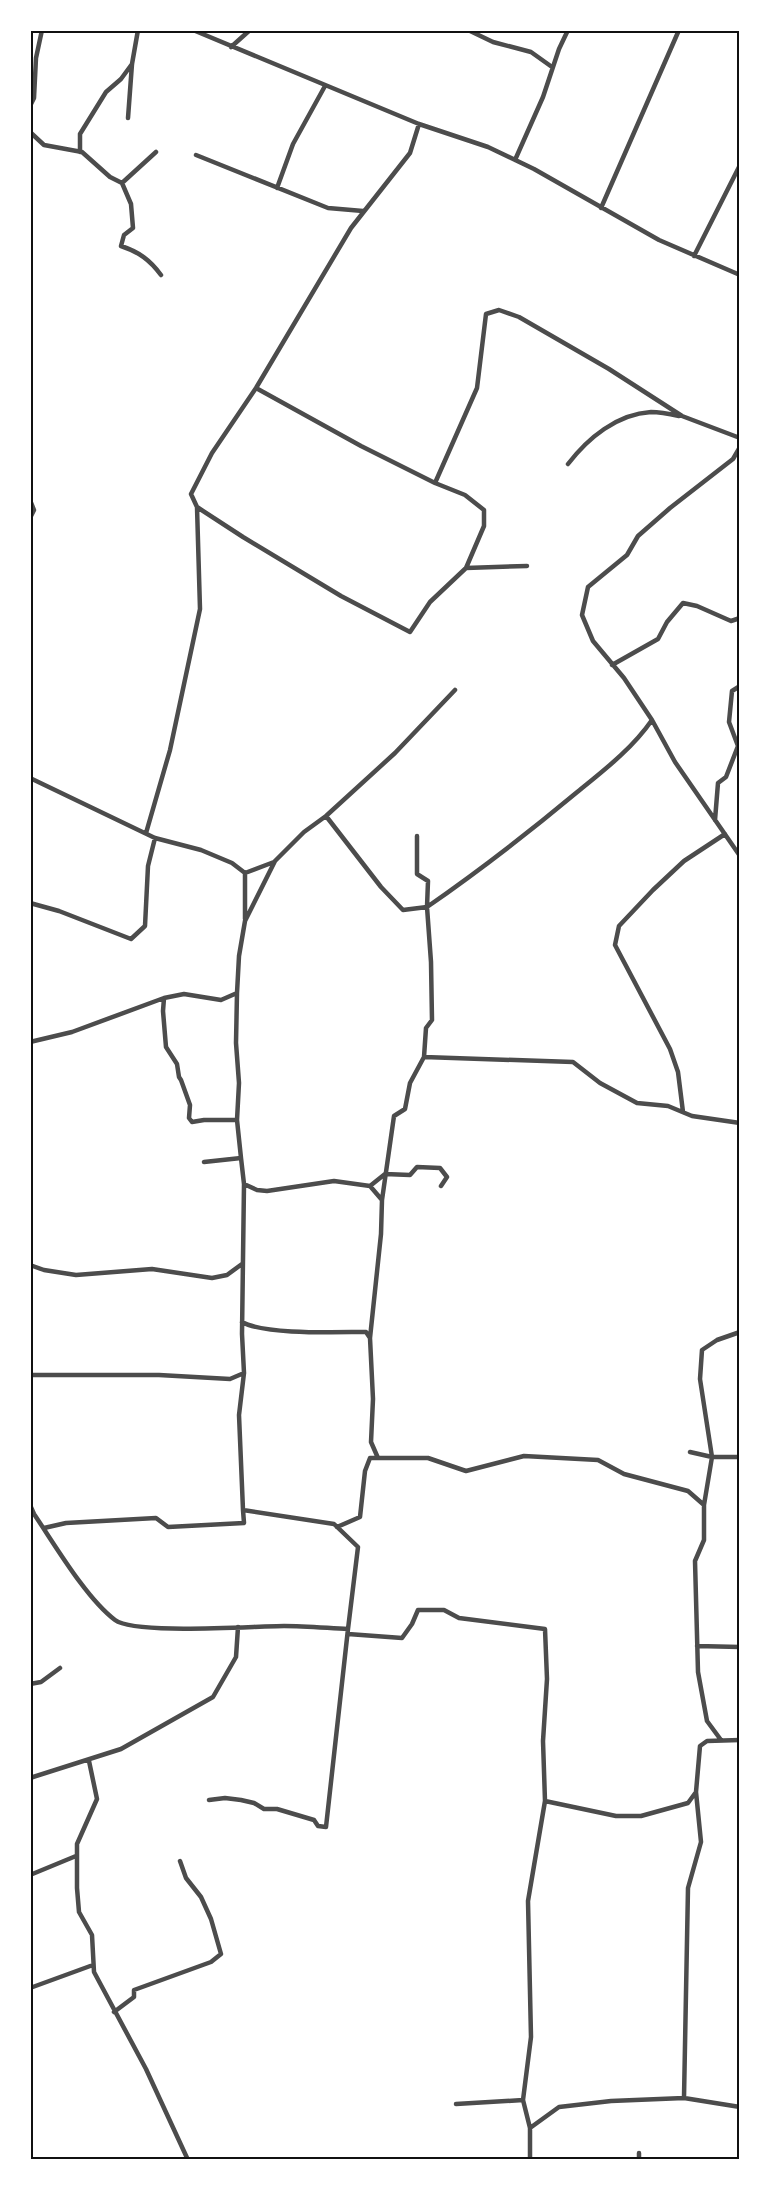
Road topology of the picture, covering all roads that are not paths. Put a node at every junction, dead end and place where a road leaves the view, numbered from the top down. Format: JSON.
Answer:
{"nodes":[{"id":1,"x":42,"y":30,"type":"edge"},
{"id":2,"x":138,"y":30,"type":"edge"},
{"id":3,"x":193,"y":30,"type":"edge"},
{"id":4,"x":250,"y":30,"type":"edge"},
{"id":5,"x":468,"y":30,"type":"edge"},
{"id":6,"x":568,"y":30,"type":"edge"},
{"id":7,"x":679,"y":30,"type":"edge"},
{"id":8,"x":231,"y":47,"type":"junction"},
{"id":9,"x":132,"y":64,"type":"junction"},
{"id":10,"x":552,"y":67,"type":"junction"},
{"id":11,"x":325,"y":86,"type":"junction"},
{"id":12,"x":30,"y":106,"type":"edge"},
{"id":13,"x":128,"y":118,"type":"dead end"},
{"id":14,"x":419,"y":124,"type":"junction"},
{"id":15,"x":30,"y":132,"type":"edge"},
{"id":16,"x":80,"y":152,"type":"junction"},
{"id":17,"x":156,"y":152,"type":"dead end"},
{"id":18,"x":196,"y":155,"type":"dead end"},
{"id":19,"x":515,"y":160,"type":"junction"},
{"id":20,"x":740,"y":165,"type":"edge"},
{"id":21,"x":122,"y":183,"type":"junction"},
{"id":22,"x":277,"y":188,"type":"junction"},
{"id":23,"x":601,"y":208,"type":"junction"},
{"id":24,"x":363,"y":211,"type":"junction"},
{"id":25,"x":694,"y":256,"type":"junction"},
{"id":26,"x":161,"y":275,"type":"dead end"},
{"id":27,"x":740,"y":275,"type":"edge"},
{"id":28,"x":256,"y":388,"type":"junction"},
{"id":29,"x":682,"y":416,"type":"junction"},
{"id":30,"x":740,"y":438,"type":"edge"},
{"id":31,"x":740,"y":447,"type":"edge"},
{"id":32,"x":568,"y":464,"type":"dead end"},
{"id":33,"x":435,"y":483,"type":"junction"},
{"id":34,"x":30,"y":500,"type":"edge"},
{"id":35,"x":197,"y":507,"type":"junction"},
{"id":36,"x":30,"y":518,"type":"edge"},
{"id":37,"x":527,"y":566,"type":"dead end"},
{"id":38,"x":466,"y":568,"type":"junction"},
{"id":39,"x":740,"y":618,"type":"edge"},
{"id":40,"x":612,"y":665,"type":"junction"},
{"id":41,"x":740,"y":686,"type":"edge"},
{"id":42,"x":455,"y":690,"type":"dead end"},
{"id":43,"x":652,"y":720,"type":"junction"},
{"id":44,"x":30,"y":778,"type":"edge"},
{"id":45,"x":326,"y":816,"type":"junction"},
{"id":46,"x":715,"y":820,"type":"junction"},
{"id":47,"x":146,"y":833,"type":"junction"},
{"id":48,"x":725,"y":834,"type":"junction"},
{"id":49,"x":417,"y":836,"type":"dead end"},
{"id":50,"x":155,"y":838,"type":"junction"},
{"id":51,"x":740,"y":856,"type":"edge"},
{"id":52,"x":275,"y":861,"type":"junction"},
{"id":53,"x":245,"y":873,"type":"junction"},
{"id":54,"x":30,"y":903,"type":"edge"},
{"id":55,"x":427,"y":907,"type":"junction"},
{"id":56,"x":245,"y":921,"type":"junction"},
{"id":57,"x":237,"y":993,"type":"junction"},
{"id":58,"x":164,"y":998,"type":"junction"},
{"id":59,"x":30,"y":1036,"type":"edge"},
{"id":60,"x":38,"y":1040,"type":"junction"},
{"id":61,"x":30,"y":1042,"type":"edge"},
{"id":62,"x":424,"y":1057,"type":"junction"},
{"id":63,"x":682,"y":1112,"type":"junction"},
{"id":64,"x":237,"y":1120,"type":"junction"},
{"id":65,"x":740,"y":1123,"type":"edge"},
{"id":66,"x":241,"y":1158,"type":"junction"},
{"id":67,"x":204,"y":1162,"type":"dead end"},
{"id":68,"x":385,"y":1174,"type":"junction"},
{"id":69,"x":244,"y":1184,"type":"junction"},
{"id":70,"x":370,"y":1186,"type":"junction"},
{"id":71,"x":441,"y":1186,"type":"dead end"},
{"id":72,"x":382,"y":1200,"type":"junction"},
{"id":73,"x":243,"y":1264,"type":"junction"},
{"id":74,"x":30,"y":1265,"type":"edge"},
{"id":75,"x":242,"y":1322,"type":"junction"},
{"id":76,"x":740,"y":1332,"type":"edge"},
{"id":77,"x":370,"y":1338,"type":"junction"},
{"id":78,"x":244,"y":1373,"type":"junction"},
{"id":79,"x":30,"y":1375,"type":"edge"},
{"id":80,"x":690,"y":1452,"type":"dead end"},
{"id":81,"x":712,"y":1457,"type":"junction"},
{"id":82,"x":740,"y":1457,"type":"edge"},
{"id":83,"x":378,"y":1458,"type":"junction"},
{"id":84,"x":704,"y":1504,"type":"junction"},
{"id":85,"x":30,"y":1505,"type":"edge"},
{"id":86,"x":243,"y":1510,"type":"junction"},
{"id":87,"x":337,"y":1527,"type":"junction"},
{"id":88,"x":44,"y":1528,"type":"junction"},
{"id":89,"x":238,"y":1627,"type":"junction"},
{"id":90,"x":348,"y":1632,"type":"junction"},
{"id":91,"x":697,"y":1646,"type":"junction"},
{"id":92,"x":740,"y":1647,"type":"edge"},
{"id":93,"x":60,"y":1668,"type":"dead end"},
{"id":94,"x":30,"y":1684,"type":"edge"},
{"id":95,"x":721,"y":1740,"type":"junction"},
{"id":96,"x":740,"y":1740,"type":"edge"},
{"id":97,"x":89,"y":1761,"type":"junction"},
{"id":98,"x":30,"y":1778,"type":"edge"},
{"id":99,"x":696,"y":1792,"type":"junction"},
{"id":100,"x":208,"y":1800,"type":"dead end"},
{"id":101,"x":545,"y":1801,"type":"junction"},
{"id":102,"x":76,"y":1856,"type":"junction"},
{"id":103,"x":180,"y":1862,"type":"dead end"},
{"id":104,"x":30,"y":1875,"type":"edge"},
{"id":105,"x":93,"y":1965,"type":"junction"},
{"id":106,"x":30,"y":1988,"type":"edge"},
{"id":107,"x":114,"y":2012,"type":"junction"},
{"id":108,"x":684,"y":2098,"type":"junction"},
{"id":109,"x":524,"y":2100,"type":"junction"},
{"id":110,"x":456,"y":2104,"type":"dead end"},
{"id":111,"x":740,"y":2107,"type":"edge"},
{"id":112,"x":530,"y":2128,"type":"junction"},
{"id":113,"x":639,"y":2153,"type":"dead end"},
{"id":114,"x":188,"y":2160,"type":"edge"},
{"id":115,"x":530,"y":2160,"type":"edge"},
{"id":116,"x":639,"y":2160,"type":"edge"}],
"edges":[{"from":1,"to":12,"type":"street"},
{"from":2,"to":9,"type":"street"},
{"from":3,"to":8,"type":"street"},
{"from":4,"to":8,"type":"street"},
{"from":5,"to":10,"type":"street"},
{"from":6,"to":10,"type":"street"},
{"from":7,"to":23,"type":"street"},
{"from":8,"to":11,"type":"street"},
{"from":9,"to":13,"type":"street"},
{"from":9,"to":16,"type":"street"},
{"from":10,"to":19,"type":"street"},
{"from":11,"to":14,"type":"street"},
{"from":11,"to":22,"type":"street"},
{"from":14,"to":19,"type":"street"},
{"from":14,"to":24,"type":"street"},
{"from":15,"to":16,"type":"street"},
{"from":16,"to":21,"type":"street"},
{"from":17,"to":21,"type":"street"},
{"from":18,"to":22,"type":"street"},
{"from":19,"to":23,"type":"street"},
{"from":20,"to":25,"type":"street"},
{"from":21,"to":26,"type":"street"},
{"from":22,"to":24,"type":"street"},
{"from":23,"to":25,"type":"street"},
{"from":24,"to":28,"type":"street"},
{"from":25,"to":27,"type":"street"},
{"from":28,"to":33,"type":"street"},
{"from":28,"to":35,"type":"street"},
{"from":29,"to":30,"type":"street"},
{"from":29,"to":32,"type":"street"},
{"from":29,"to":33,"type":"street"},
{"from":31,"to":40,"type":"street"},
{"from":33,"to":38,"type":"street"},
{"from":34,"to":36,"type":"street"},
{"from":35,"to":38,"type":"street"},
{"from":35,"to":47,"type":"street"},
{"from":37,"to":38,"type":"street"},
{"from":39,"to":40,"type":"street"},
{"from":40,"to":43,"type":"street"},
{"from":41,"to":46,"type":"street"},
{"from":42,"to":45,"type":"street"},
{"from":43,"to":46,"type":"street"},
{"from":43,"to":55,"type":"street"},
{"from":44,"to":47,"type":"street"},
{"from":45,"to":52,"type":"street"},
{"from":45,"to":55,"type":"street"},
{"from":46,"to":48,"type":"street"},
{"from":47,"to":50,"type":"street"},
{"from":48,"to":51,"type":"street"},
{"from":48,"to":63,"type":"street"},
{"from":49,"to":55,"type":"street"},
{"from":50,"to":53,"type":"street"},
{"from":50,"to":54,"type":"street"},
{"from":52,"to":53,"type":"street"},
{"from":52,"to":56,"type":"street"},
{"from":53,"to":56,"type":"street"},
{"from":55,"to":62,"type":"street"},
{"from":56,"to":57,"type":"street"},
{"from":57,"to":58,"type":"street"},
{"from":57,"to":64,"type":"street"},
{"from":58,"to":60,"type":"street"},
{"from":58,"to":64,"type":"street"},
{"from":59,"to":60,"type":"street"},
{"from":60,"to":61,"type":"street"},
{"from":62,"to":63,"type":"street"},
{"from":62,"to":68,"type":"street"},
{"from":63,"to":65,"type":"street"},
{"from":64,"to":66,"type":"street"},
{"from":66,"to":67,"type":"street"},
{"from":66,"to":69,"type":"street"},
{"from":68,"to":70,"type":"street"},
{"from":68,"to":71,"type":"street"},
{"from":68,"to":72,"type":"street"},
{"from":69,"to":70,"type":"street"},
{"from":69,"to":73,"type":"street"},
{"from":70,"to":72,"type":"street"},
{"from":72,"to":77,"type":"street"},
{"from":73,"to":74,"type":"street"},
{"from":73,"to":75,"type":"street"},
{"from":75,"to":77,"type":"street"},
{"from":75,"to":78,"type":"street"},
{"from":76,"to":81,"type":"street"},
{"from":77,"to":83,"type":"street"},
{"from":78,"to":79,"type":"street"},
{"from":78,"to":86,"type":"street"},
{"from":80,"to":81,"type":"street"},
{"from":81,"to":82,"type":"street"},
{"from":81,"to":84,"type":"street"},
{"from":83,"to":84,"type":"street"},
{"from":83,"to":87,"type":"street"},
{"from":84,"to":91,"type":"street"},
{"from":85,"to":88,"type":"street"},
{"from":86,"to":87,"type":"street"},
{"from":86,"to":88,"type":"street"},
{"from":87,"to":90,"type":"street"},
{"from":88,"to":89,"type":"street"},
{"from":89,"to":90,"type":"street"},
{"from":89,"to":97,"type":"street"},
{"from":90,"to":100,"type":"street"},
{"from":90,"to":101,"type":"street"},
{"from":91,"to":92,"type":"street"},
{"from":91,"to":95,"type":"street"},
{"from":93,"to":94,"type":"street"},
{"from":95,"to":96,"type":"street"},
{"from":95,"to":99,"type":"street"},
{"from":97,"to":98,"type":"street"},
{"from":97,"to":102,"type":"street"},
{"from":99,"to":101,"type":"street"},
{"from":99,"to":108,"type":"street"},
{"from":101,"to":109,"type":"street"},
{"from":102,"to":104,"type":"street"},
{"from":102,"to":105,"type":"street"},
{"from":103,"to":107,"type":"street"},
{"from":105,"to":106,"type":"street"},
{"from":105,"to":107,"type":"street"},
{"from":107,"to":114,"type":"street"},
{"from":108,"to":111,"type":"street"},
{"from":108,"to":112,"type":"street"},
{"from":109,"to":110,"type":"street"},
{"from":109,"to":112,"type":"street"},
{"from":112,"to":115,"type":"street"},
{"from":113,"to":116,"type":"street"}]}
